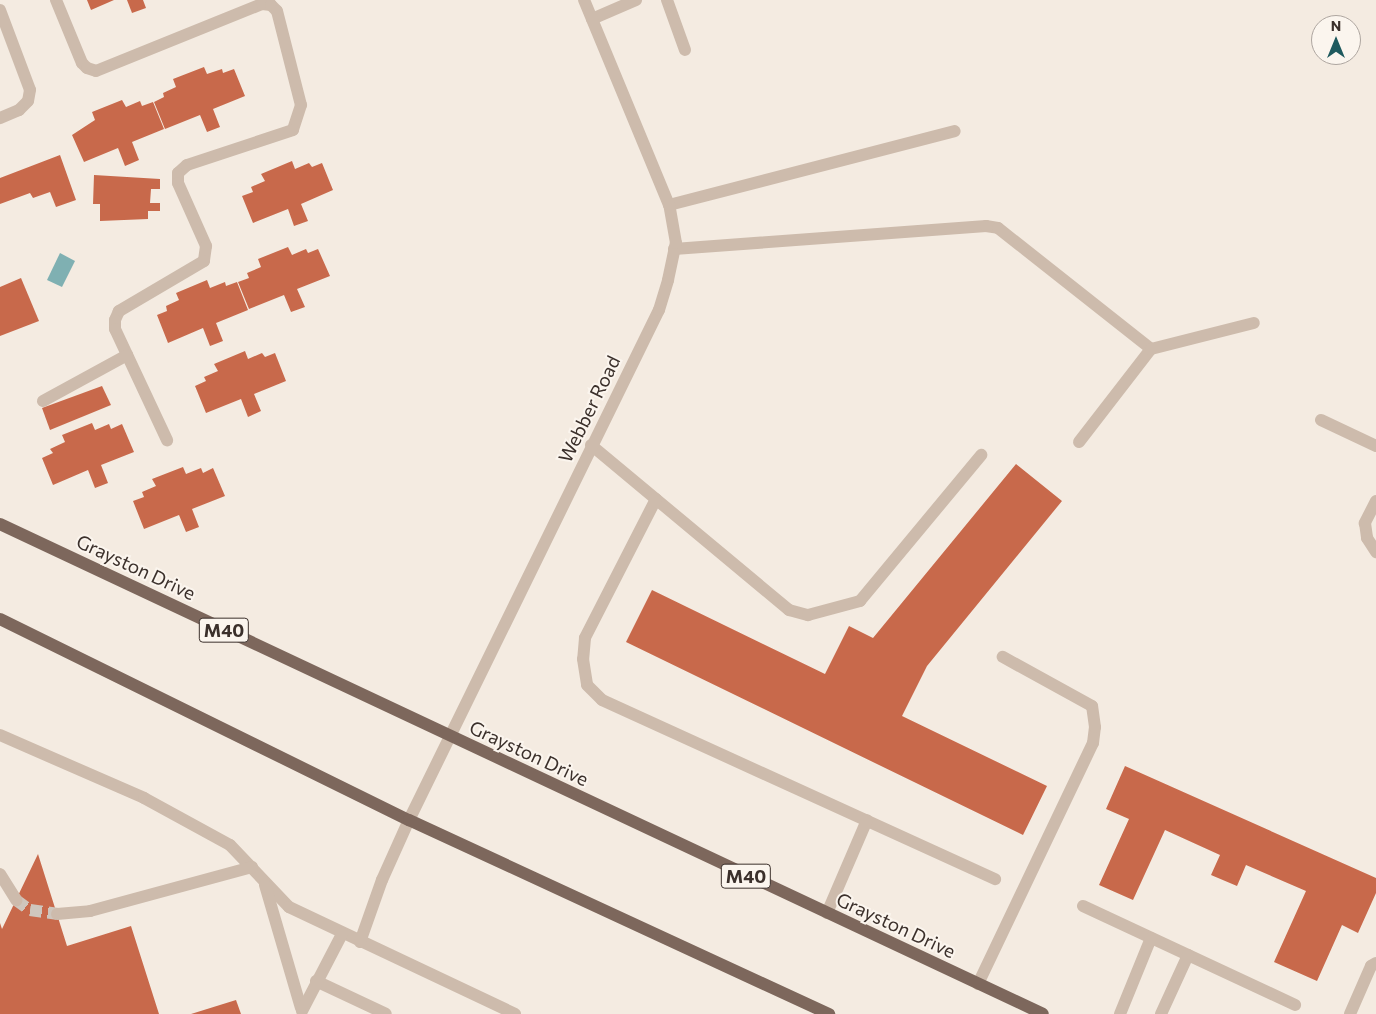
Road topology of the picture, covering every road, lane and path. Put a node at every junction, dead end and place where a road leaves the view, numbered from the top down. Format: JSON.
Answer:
{"nodes":[{"id":1,"x":56,"y":0,"type":"edge"},
{"id":2,"x":584,"y":0,"type":"edge"},
{"id":3,"x":636,"y":0,"type":"edge"},
{"id":4,"x":666,"y":0,"type":"edge"},
{"id":5,"x":0,"y":10,"type":"edge"},
{"id":6,"x":592,"y":19,"type":"junction"},
{"id":7,"x":685,"y":50,"type":"dead end"},
{"id":8,"x":0,"y":118,"type":"edge"},
{"id":9,"x":955,"y":131,"type":"dead end"},
{"id":10,"x":669,"y":205,"type":"junction"},
{"id":11,"x":674,"y":249,"type":"junction"},
{"id":12,"x":1254,"y":323,"type":"dead end"},
{"id":13,"x":1151,"y":349,"type":"junction"},
{"id":14,"x":127,"y":355,"type":"junction"},
{"id":15,"x":43,"y":401,"type":"dead end"},
{"id":16,"x":1322,"y":420,"type":"dead end"},
{"id":17,"x":166,"y":440,"type":"dead end"},
{"id":18,"x":1079,"y":442,"type":"dead end"},
{"id":19,"x":592,"y":445,"type":"junction"},
{"id":20,"x":1376,"y":446,"type":"edge"},
{"id":21,"x":981,"y":455,"type":"dead end"},
{"id":22,"x":656,"y":499,"type":"junction"},
{"id":23,"x":1376,"y":501,"type":"edge"},
{"id":24,"x":0,"y":524,"type":"edge"},
{"id":25,"x":1376,"y":552,"type":"edge"},
{"id":26,"x":0,"y":619,"type":"edge"},
{"id":27,"x":1003,"y":657,"type":"dead end"},
{"id":28,"x":0,"y":735,"type":"edge"},
{"id":29,"x":449,"y":737,"type":"junction"},
{"id":30,"x":409,"y":820,"type":"junction"},
{"id":31,"x":868,"y":820,"type":"junction"},
{"id":32,"x":252,"y":867,"type":"junction"},
{"id":33,"x":0,"y":874,"type":"edge"},
{"id":34,"x":996,"y":879,"type":"dead end"},
{"id":35,"x":264,"y":883,"type":"junction"},
{"id":36,"x":16,"y":900,"type":"tunnel mouth"},
{"id":37,"x":1083,"y":906,"type":"dead end"},
{"id":38,"x":826,"y":913,"type":"junction"},
{"id":39,"x":57,"y":914,"type":"tunnel mouth"},
{"id":40,"x":342,"y":934,"type":"junction"},
{"id":41,"x":1151,"y":938,"type":"junction"},
{"id":42,"x":360,"y":942,"type":"junction"},
{"id":43,"x":1188,"y":955,"type":"junction"},
{"id":44,"x":1376,"y":963,"type":"edge"},
{"id":45,"x":316,"y":981,"type":"junction"},
{"id":46,"x":978,"y":984,"type":"junction"},
{"id":47,"x":1295,"y":1005,"type":"dead end"},
{"id":48,"x":302,"y":1011,"type":"edge"},
{"id":49,"x":386,"y":1014,"type":"edge"},
{"id":50,"x":515,"y":1014,"type":"edge"},
{"id":51,"x":829,"y":1014,"type":"edge"},
{"id":52,"x":1043,"y":1014,"type":"edge"},
{"id":53,"x":1120,"y":1014,"type":"edge"},
{"id":54,"x":1162,"y":1014,"type":"edge"},
{"id":55,"x":1350,"y":1014,"type":"edge"}],
"edges":[{"from":1,"to":14,"type":"street"},
{"from":2,"to":6,"type":"street","name":"Webber Road"},
{"from":3,"to":6,"type":"street"},
{"from":4,"to":7,"type":"street"},
{"from":5,"to":8,"type":"street"},
{"from":6,"to":10,"type":"street","name":"Webber Road"},
{"from":9,"to":10,"type":"street"},
{"from":10,"to":11,"type":"street","name":"Webber Road"},
{"from":11,"to":13,"type":"street"},
{"from":11,"to":19,"type":"street","name":"Webber Road"},
{"from":12,"to":13,"type":"street"},
{"from":13,"to":18,"type":"street"},
{"from":14,"to":15,"type":"street"},
{"from":14,"to":17,"type":"street"},
{"from":16,"to":20,"type":"street"},
{"from":19,"to":22,"type":"street"},
{"from":19,"to":29,"type":"street","name":"Webber Road"},
{"from":21,"to":22,"type":"street"},
{"from":22,"to":31,"type":"street"},
{"from":23,"to":25,"type":"street"},
{"from":24,"to":29,"type":"main road","name":"Grayston Drive","number":"M40"},
{"from":26,"to":30,"type":"main road"},
{"from":27,"to":46,"type":"street"},
{"from":28,"to":32,"type":"street"},
{"from":29,"to":30,"type":"street","name":"Webber Road"},
{"from":29,"to":38,"type":"main road","name":"Grayston Drive","number":"M40"},
{"from":30,"to":42,"type":"street","name":"Webber Road"},
{"from":30,"to":51,"type":"main road"},
{"from":31,"to":34,"type":"street"},
{"from":31,"to":38,"type":"street"},
{"from":32,"to":35,"type":"street"},
{"from":32,"to":39,"type":"street"},
{"from":33,"to":36,"type":"street"},
{"from":35,"to":40,"type":"street"},
{"from":35,"to":48,"type":"street"},
{"from":37,"to":41,"type":"street"},
{"from":38,"to":46,"type":"main road","name":"Grayston Drive","number":"M40"},
{"from":40,"to":42,"type":"street"},
{"from":40,"to":45,"type":"street"},
{"from":41,"to":43,"type":"street"},
{"from":41,"to":53,"type":"street"},
{"from":42,"to":50,"type":"street"},
{"from":43,"to":47,"type":"street"},
{"from":43,"to":54,"type":"street"},
{"from":44,"to":55,"type":"street"},
{"from":45,"to":48,"type":"street"},
{"from":45,"to":49,"type":"street"},
{"from":46,"to":52,"type":"main road","name":"Grayston Drive","number":"M40"}]}
